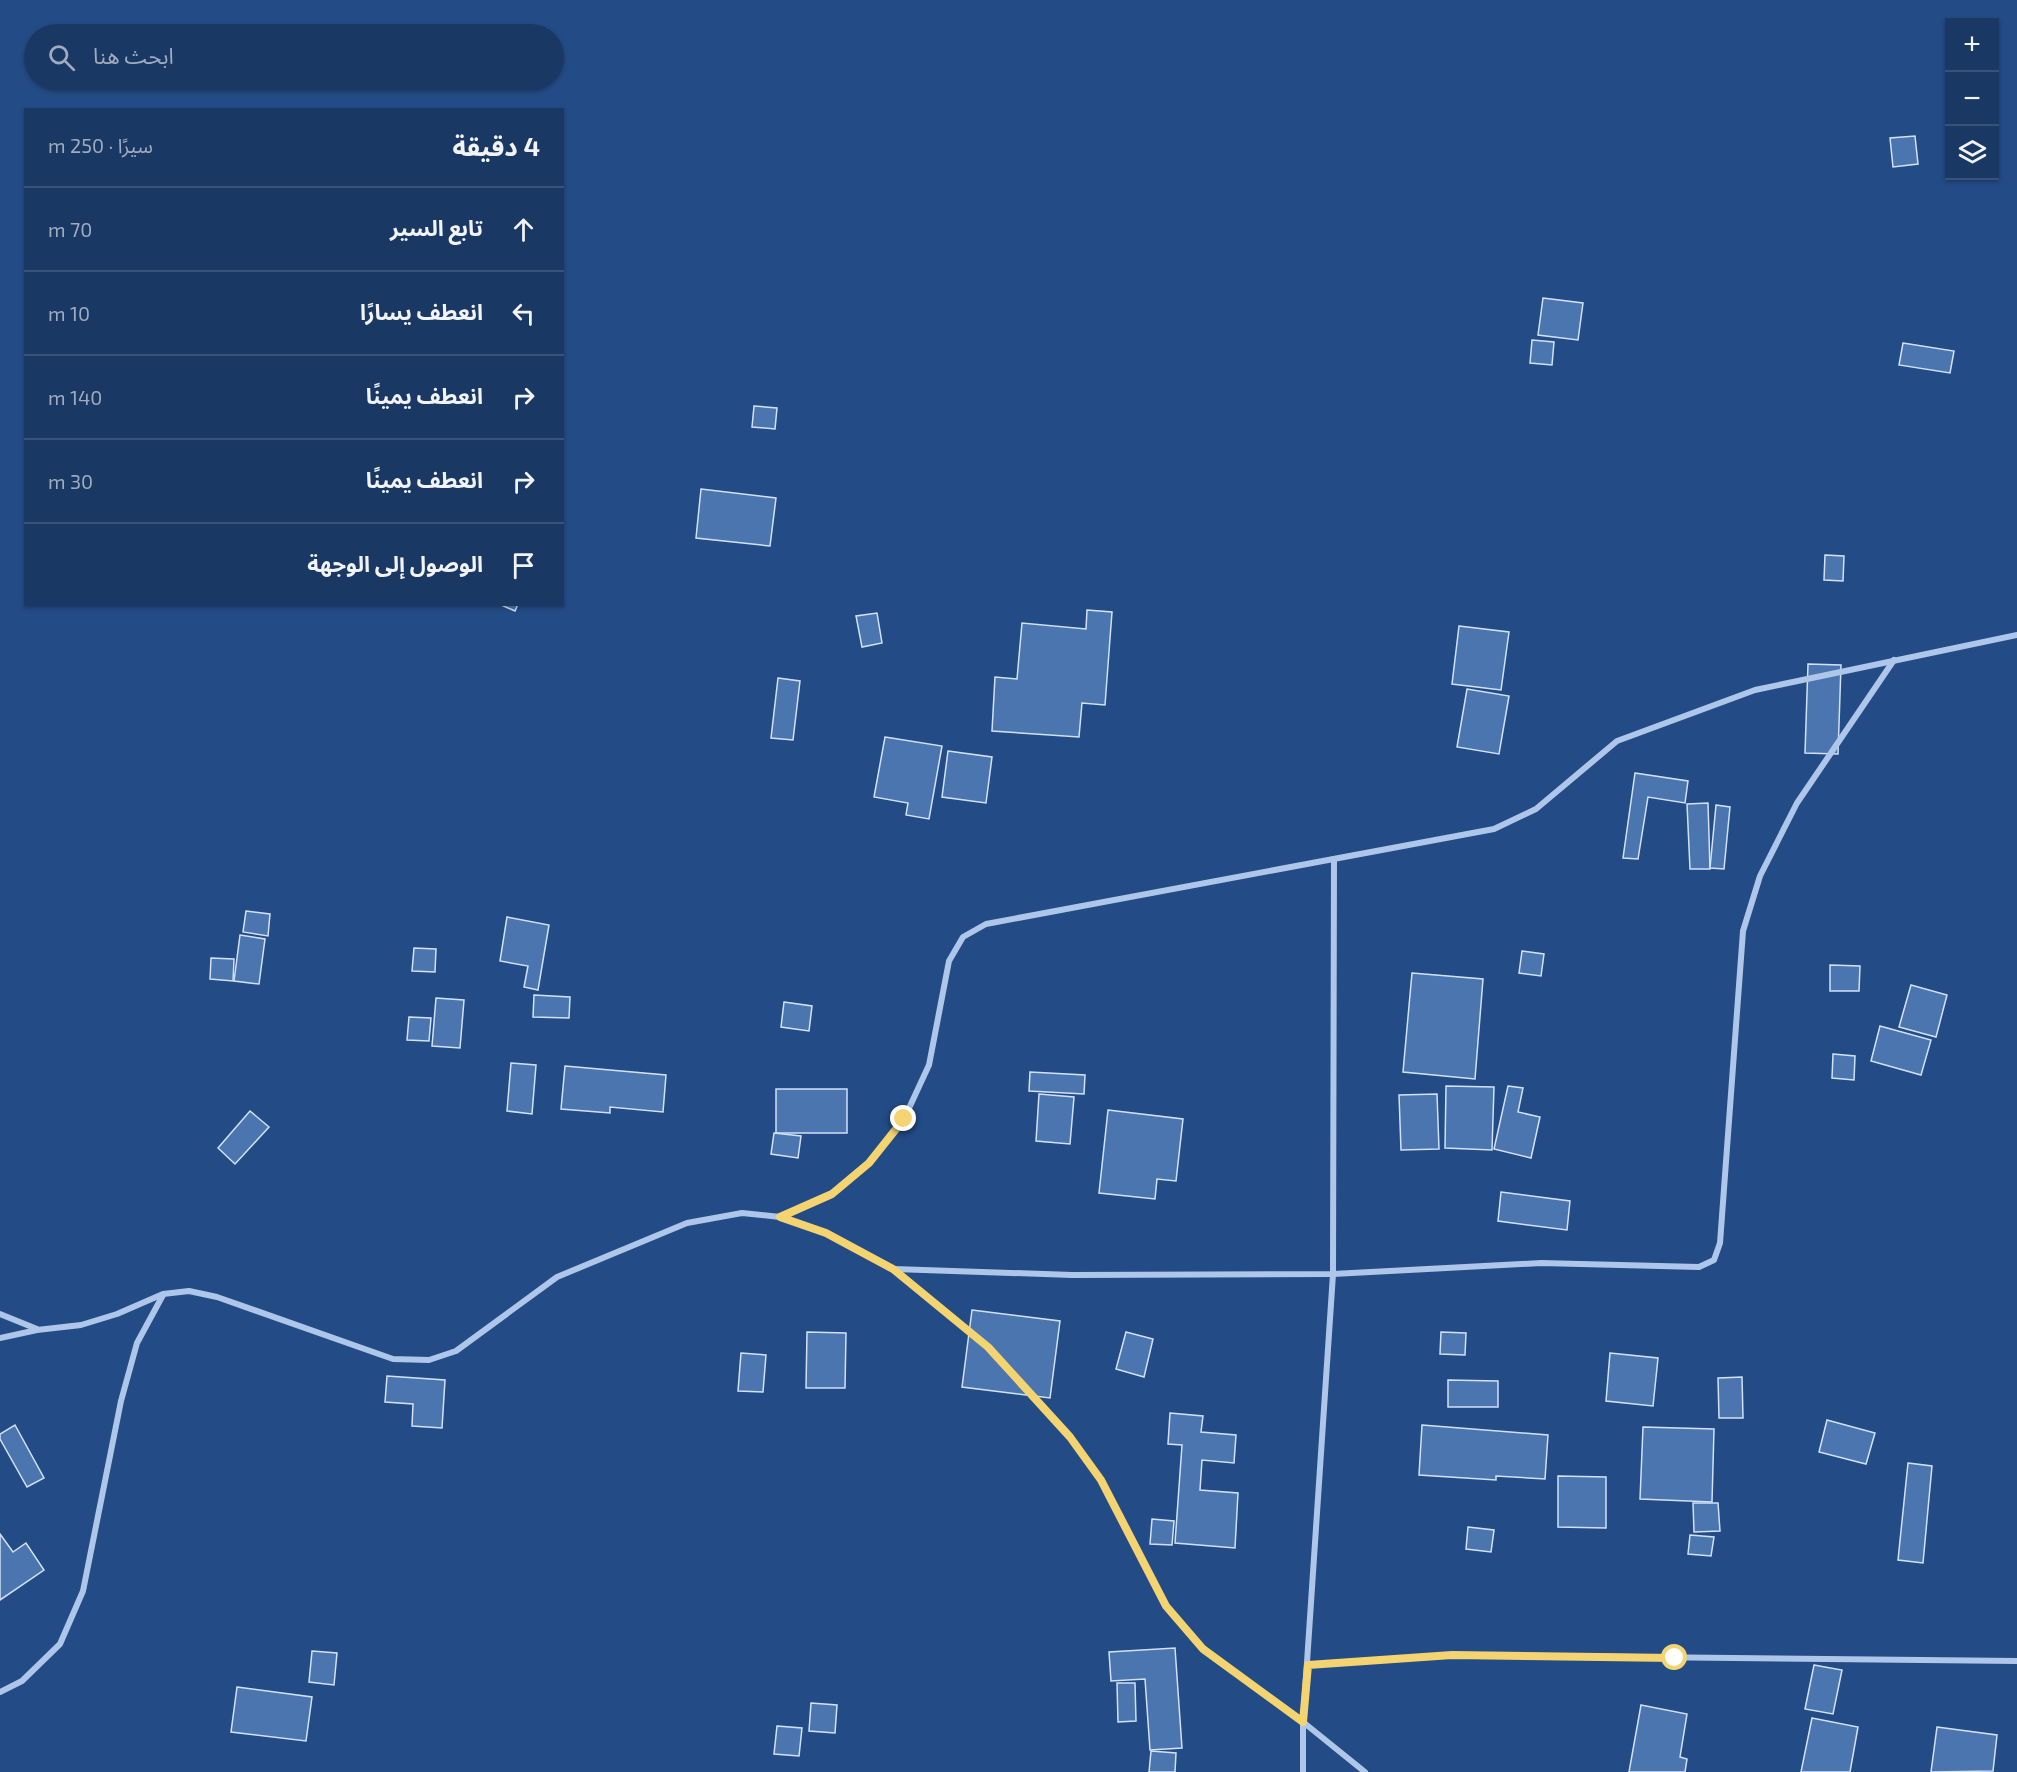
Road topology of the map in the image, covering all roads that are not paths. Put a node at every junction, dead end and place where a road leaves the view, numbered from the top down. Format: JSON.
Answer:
{"nodes":[{"id":1,"x":2017,"y":635,"type":"edge"},
{"id":2,"x":1894,"y":660,"type":"junction"},
{"id":3,"x":1334,"y":859,"type":"junction"},
{"id":4,"x":780,"y":1217,"type":"junction"},
{"id":5,"x":893,"y":1269,"type":"junction"},
{"id":6,"x":1333,"y":1274,"type":"junction"},
{"id":7,"x":163,"y":1294,"type":"junction"},
{"id":8,"x":0,"y":1314,"type":"edge"},
{"id":9,"x":37,"y":1330,"type":"junction"},
{"id":10,"x":0,"y":1338,"type":"edge"},
{"id":11,"x":2017,"y":1661,"type":"edge"},
{"id":12,"x":1308,"y":1665,"type":"junction"},
{"id":13,"x":0,"y":1692,"type":"edge"},
{"id":14,"x":1303,"y":1722,"type":"junction"},
{"id":15,"x":1303,"y":1772,"type":"edge"},
{"id":16,"x":1365,"y":1772,"type":"edge"}],
"edges":[{"from":1,"to":2,"type":"street"},
{"from":2,"to":3,"type":"street"},
{"from":2,"to":6,"type":"street"},
{"from":3,"to":4,"type":"street"},
{"from":3,"to":6,"type":"street"},
{"from":4,"to":5,"type":"street"},
{"from":4,"to":7,"type":"street"},
{"from":5,"to":6,"type":"street"},
{"from":5,"to":14,"type":"street"},
{"from":6,"to":12,"type":"street"},
{"from":7,"to":9,"type":"street"},
{"from":7,"to":13,"type":"street"},
{"from":8,"to":9,"type":"street"},
{"from":9,"to":10,"type":"street"},
{"from":11,"to":12,"type":"street"},
{"from":12,"to":14,"type":"street"},
{"from":14,"to":15,"type":"street"},
{"from":14,"to":16,"type":"street"}]}
